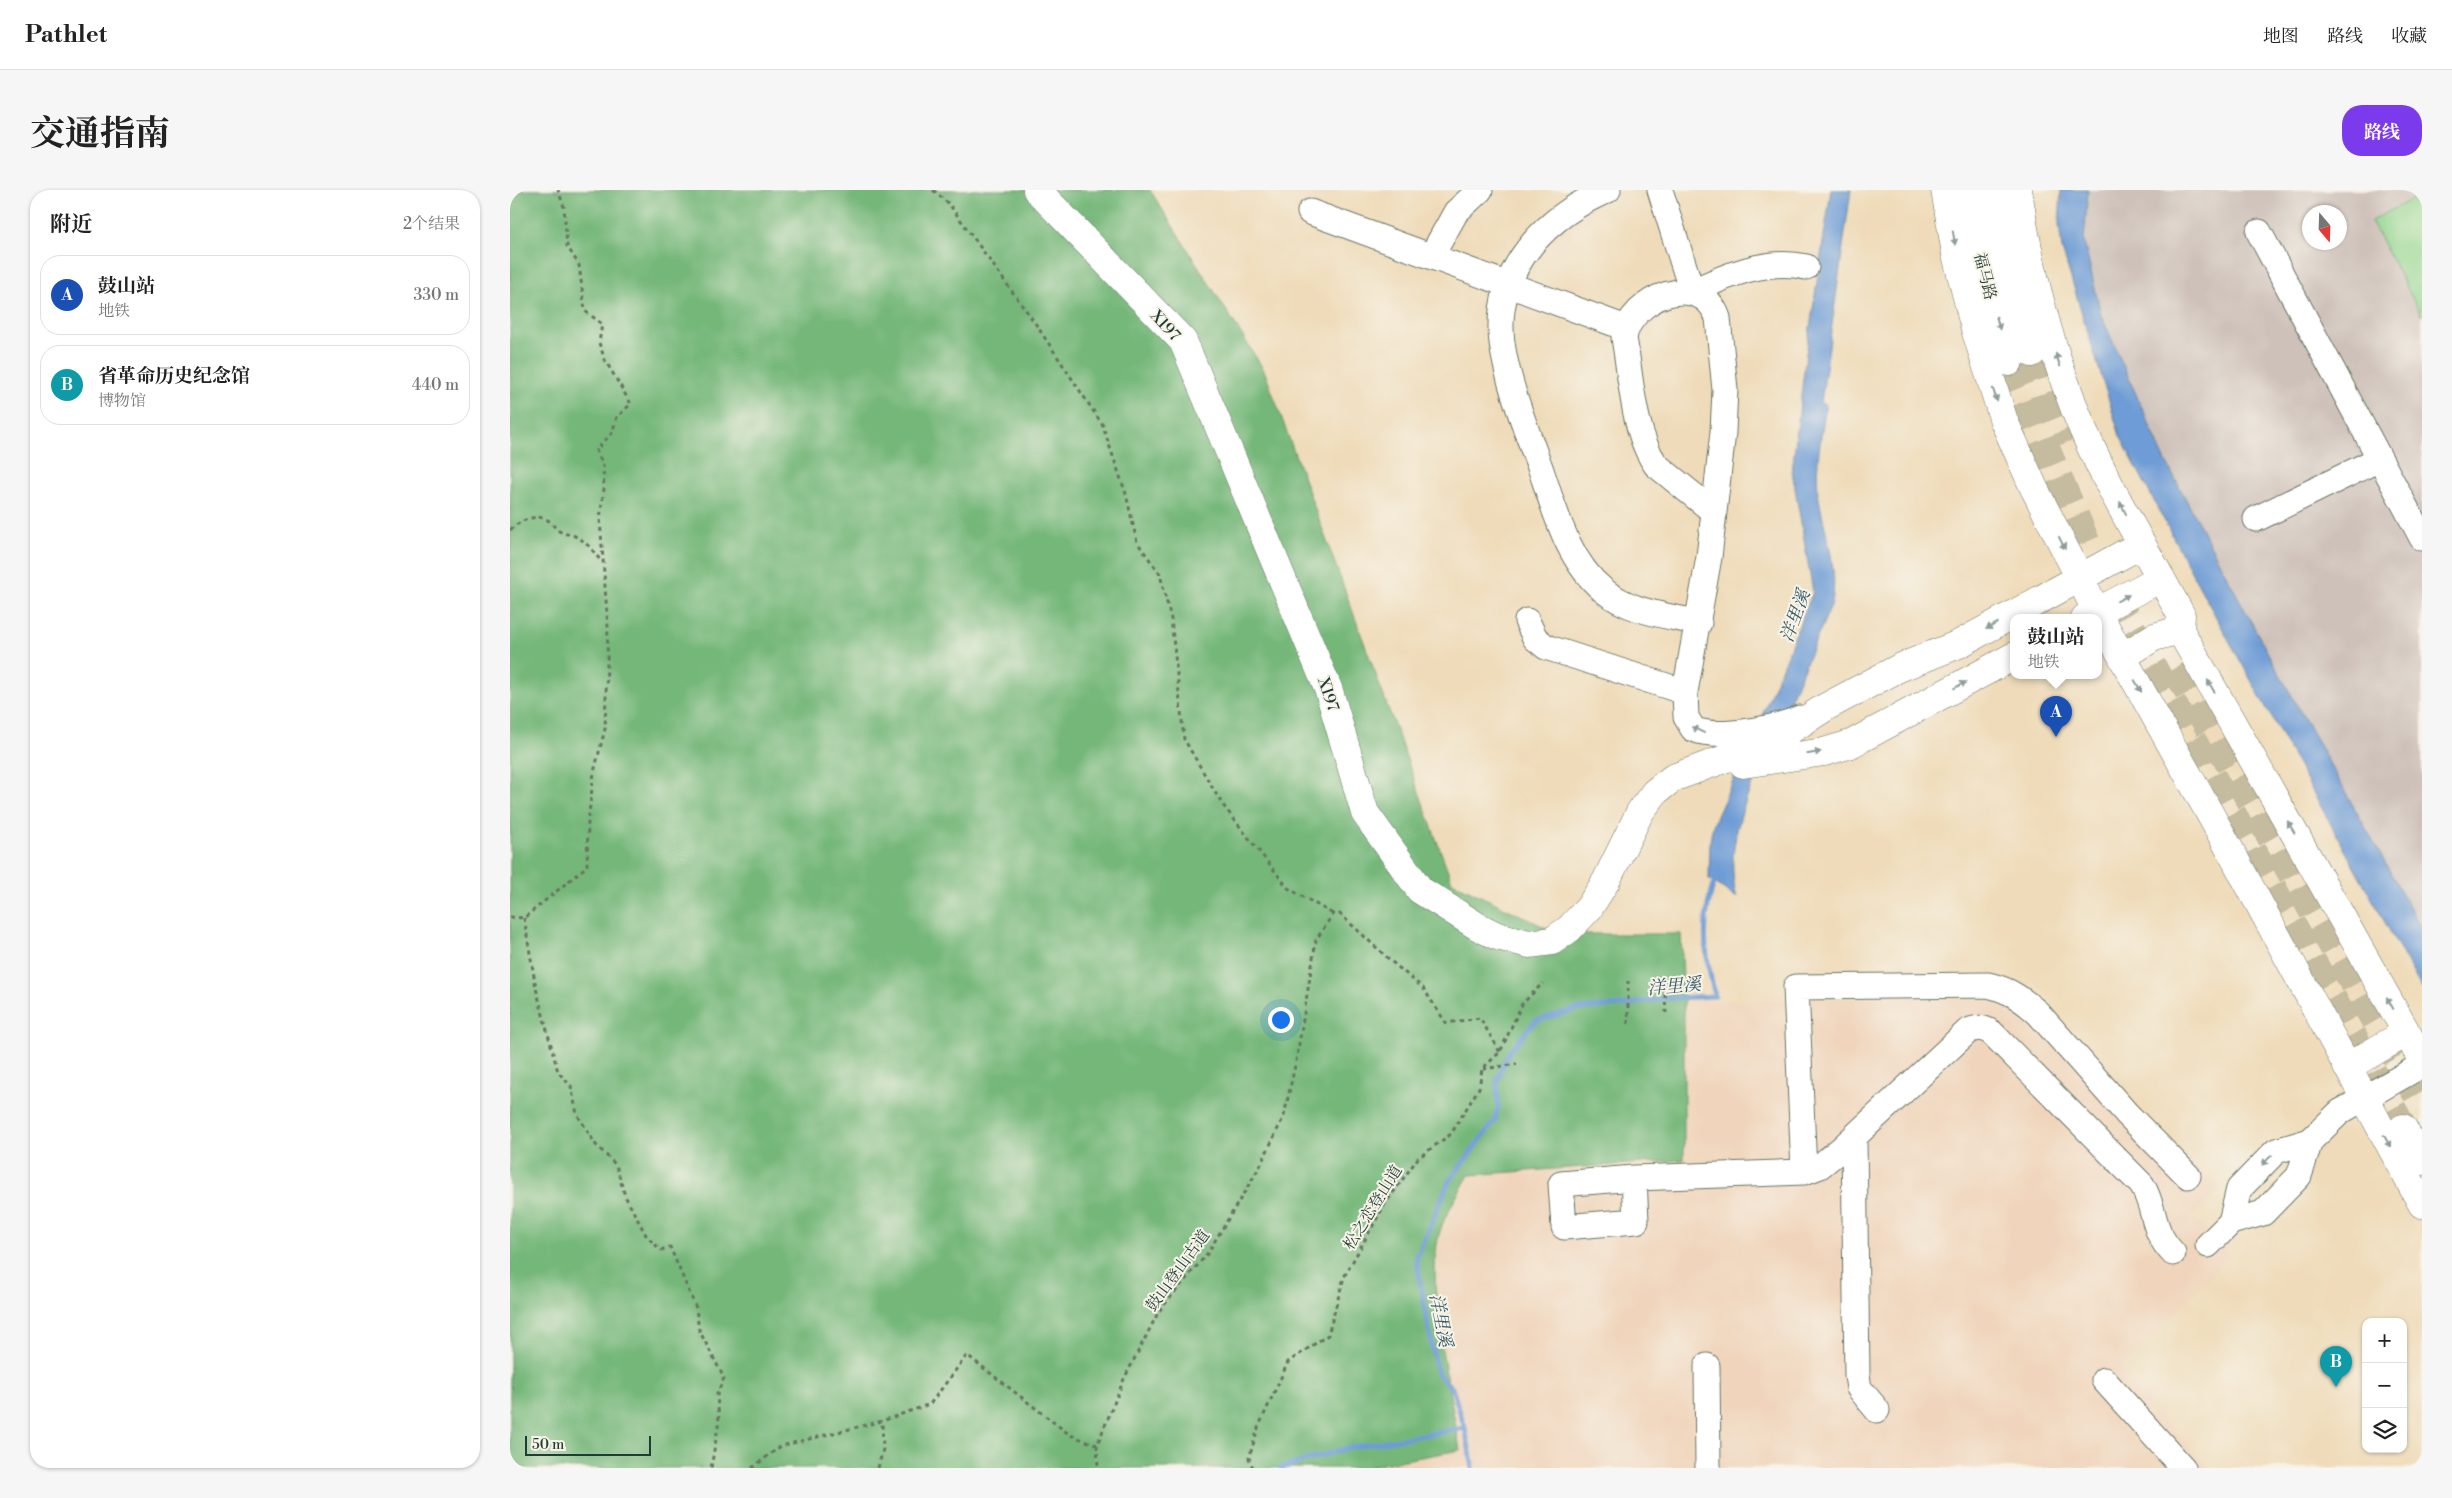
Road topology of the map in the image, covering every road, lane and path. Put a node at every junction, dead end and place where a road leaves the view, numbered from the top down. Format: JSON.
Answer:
{"nodes":[{"id":1,"x":558,"y":190,"type":"edge"},
{"id":2,"x":933,"y":190,"type":"edge"},
{"id":3,"x":1037,"y":190,"type":"edge"},
{"id":4,"x":1480,"y":190,"type":"edge"},
{"id":5,"x":1608,"y":190,"type":"edge"},
{"id":6,"x":1660,"y":190,"type":"edge"},
{"id":7,"x":1945,"y":190,"type":"edge"},
{"id":8,"x":1968,"y":190,"type":"edge"},
{"id":9,"x":1994,"y":190,"type":"edge"},
{"id":10,"x":2018,"y":190,"type":"edge"},
{"id":11,"x":1310,"y":212,"type":"dead end"},
{"id":12,"x":2259,"y":232,"type":"dead end"},
{"id":13,"x":1432,"y":255,"type":"junction"},
{"id":14,"x":1806,"y":268,"type":"dead end"},
{"id":15,"x":1510,"y":284,"type":"junction"},
{"id":16,"x":1692,"y":292,"type":"junction"},
{"id":17,"x":1626,"y":328,"type":"junction"},
{"id":18,"x":2379,"y":459,"type":"junction"},
{"id":19,"x":1714,"y":512,"type":"junction"},
{"id":20,"x":2256,"y":519,"type":"dead end"},
{"id":21,"x":510,"y":530,"type":"edge"},
{"id":22,"x":2422,"y":538,"type":"edge"},
{"id":23,"x":2142,"y":544,"type":"junction"},
{"id":24,"x":602,"y":562,"type":"junction"},
{"id":25,"x":2161,"y":578,"type":"junction"},
{"id":26,"x":2080,"y":579,"type":"junction"},
{"id":27,"x":2015,"y":614,"type":"edge"},
{"id":28,"x":2091,"y":614,"type":"edge"},
{"id":29,"x":2093,"y":614,"type":"edge"},
{"id":30,"x":2010,"y":617,"type":"edge"},
{"id":31,"x":1527,"y":620,"type":"dead end"},
{"id":32,"x":1698,"y":623,"type":"junction"},
{"id":33,"x":2102,"y":630,"type":"edge"},
{"id":34,"x":2180,"y":630,"type":"junction"},
{"id":35,"x":2122,"y":657,"type":"junction"},
{"id":36,"x":2010,"y":658,"type":"edge"},
{"id":37,"x":1685,"y":692,"type":"junction"},
{"id":38,"x":1774,"y":743,"type":"junction"},
{"id":39,"x":1333,"y":914,"type":"junction"},
{"id":40,"x":510,"y":917,"type":"edge"},
{"id":41,"x":524,"y":918,"type":"junction"},
{"id":42,"x":1664,"y":978,"type":"dead end"},
{"id":43,"x":1628,"y":981,"type":"dead end"},
{"id":44,"x":1543,"y":982,"type":"dead end"},
{"id":45,"x":1666,"y":1013,"type":"dead end"},
{"id":46,"x":1628,"y":1024,"type":"dead end"},
{"id":47,"x":2406,"y":1033,"type":"junction"},
{"id":48,"x":1500,"y":1052,"type":"junction"},
{"id":49,"x":2422,"y":1060,"type":"edge"},
{"id":50,"x":1517,"y":1064,"type":"dead end"},
{"id":51,"x":2422,"y":1065,"type":"edge"},
{"id":52,"x":2347,"y":1066,"type":"junction"},
{"id":53,"x":1482,"y":1069,"type":"junction"},
{"id":54,"x":2364,"y":1098,"type":"junction"},
{"id":55,"x":2403,"y":1128,"type":"tunnel mouth"},
{"id":56,"x":1854,"y":1139,"type":"junction"},
{"id":57,"x":2310,"y":1141,"type":"junction"},
{"id":58,"x":2170,"y":1158,"type":"junction"},
{"id":59,"x":2422,"y":1161,"type":"edge"},
{"id":60,"x":1804,"y":1172,"type":"junction"},
{"id":61,"x":2188,"y":1176,"type":"dead end"},
{"id":62,"x":1634,"y":1178,"type":"dead end"},
{"id":63,"x":2142,"y":1185,"type":"junction"},
{"id":64,"x":2422,"y":1204,"type":"edge"},
{"id":65,"x":2231,"y":1222,"type":"junction"},
{"id":66,"x":2208,"y":1245,"type":"dead end"},
{"id":67,"x":2172,"y":1252,"type":"dead end"},
{"id":68,"x":1707,"y":1366,"type":"dead end"},
{"id":69,"x":2104,"y":1380,"type":"dead end"},
{"id":70,"x":1877,"y":1410,"type":"dead end"},
{"id":71,"x":882,"y":1421,"type":"junction"},
{"id":72,"x":1097,"y":1445,"type":"junction"},
{"id":73,"x":711,"y":1468,"type":"edge"},
{"id":74,"x":752,"y":1468,"type":"edge"},
{"id":75,"x":878,"y":1468,"type":"edge"},
{"id":76,"x":1098,"y":1468,"type":"edge"},
{"id":77,"x":1253,"y":1468,"type":"edge"},
{"id":78,"x":1708,"y":1468,"type":"edge"},
{"id":79,"x":2183,"y":1468,"type":"edge"}],
"edges":[{"from":1,"to":24,"type":"path"},
{"from":2,"to":39,"type":"path"},
{"from":3,"to":38,"type":"main road","name":"X197","number":"X197"},
{"from":4,"to":13,"type":"street"},
{"from":5,"to":15,"type":"street"},
{"from":6,"to":16,"type":"street"},
{"from":7,"to":26,"type":"main road","one_way":true},
{"from":8,"to":9,"type":"main road","name":"福马路","one_way":true},
{"from":23,"to":10,"type":"main road","one_way":true},
{"from":11,"to":13,"type":"street"},
{"from":12,"to":18,"type":"street"},
{"from":13,"to":15,"type":"street"},
{"from":14,"to":16,"type":"street"},
{"from":15,"to":17,"type":"street"},
{"from":15,"to":32,"type":"street"},
{"from":16,"to":17,"type":"street"},
{"from":16,"to":19,"type":"street"},
{"from":17,"to":19,"type":"street"},
{"from":18,"to":20,"type":"street"},
{"from":18,"to":22,"type":"street"},
{"from":19,"to":32,"type":"street"},
{"from":21,"to":24,"type":"path"},
{"from":23,"to":25,"type":"main road"},
{"from":23,"to":26,"type":"main road"},
{"from":24,"to":41,"type":"path"},
{"from":29,"to":25,"type":"main road","one_way":true},
{"from":25,"to":34,"type":"main road"},
{"from":26,"to":27,"type":"main road","one_way":true},
{"from":26,"to":28,"type":"main road"},
{"from":30,"to":38,"type":"main road","one_way":true},
{"from":31,"to":37,"type":"street"},
{"from":32,"to":37,"type":"street"},
{"from":33,"to":35,"type":"main road"},
{"from":34,"to":35,"type":"main road"},
{"from":47,"to":34,"type":"main road","one_way":true},
{"from":35,"to":52,"type":"main road","one_way":true},
{"from":38,"to":36,"type":"main road","one_way":true},
{"from":38,"to":37,"type":"street","one_way":true},
{"from":39,"to":48,"type":"path"},
{"from":39,"to":72,"type":"path","name":"鼓山登山古道"},
{"from":40,"to":41,"type":"path"},
{"from":41,"to":73,"type":"path"},
{"from":42,"to":45,"type":"path"},
{"from":43,"to":46,"type":"path"},
{"from":44,"to":48,"type":"path"},
{"from":47,"to":49,"type":"main road"},
{"from":47,"to":52,"type":"main road"},
{"from":48,"to":53,"type":"path"},
{"from":50,"to":53,"type":"path"},
{"from":51,"to":54,"type":"street"},
{"from":52,"to":54,"type":"main road"},
{"from":53,"to":77,"type":"path","name":"松之恋登山道"},
{"from":54,"to":57,"type":"street"},
{"from":54,"to":64,"type":"main road","one_way":true},
{"from":55,"to":59,"type":"main road"},
{"from":56,"to":60,"type":"street"},
{"from":56,"to":63,"type":"street"},
{"from":56,"to":70,"type":"street"},
{"from":57,"to":65,"type":"street"},
{"from":57,"to":65,"type":"street","one_way":true},
{"from":58,"to":60,"type":"street"},
{"from":58,"to":61,"type":"street"},
{"from":58,"to":63,"type":"street"},
{"from":60,"to":62,"type":"street"},
{"from":63,"to":67,"type":"street"},
{"from":65,"to":66,"type":"street"},
{"from":68,"to":78,"type":"street"},
{"from":69,"to":79,"type":"street"},
{"from":71,"to":72,"type":"path"},
{"from":71,"to":74,"type":"path"},
{"from":71,"to":75,"type":"path"},
{"from":72,"to":76,"type":"path"}]}
